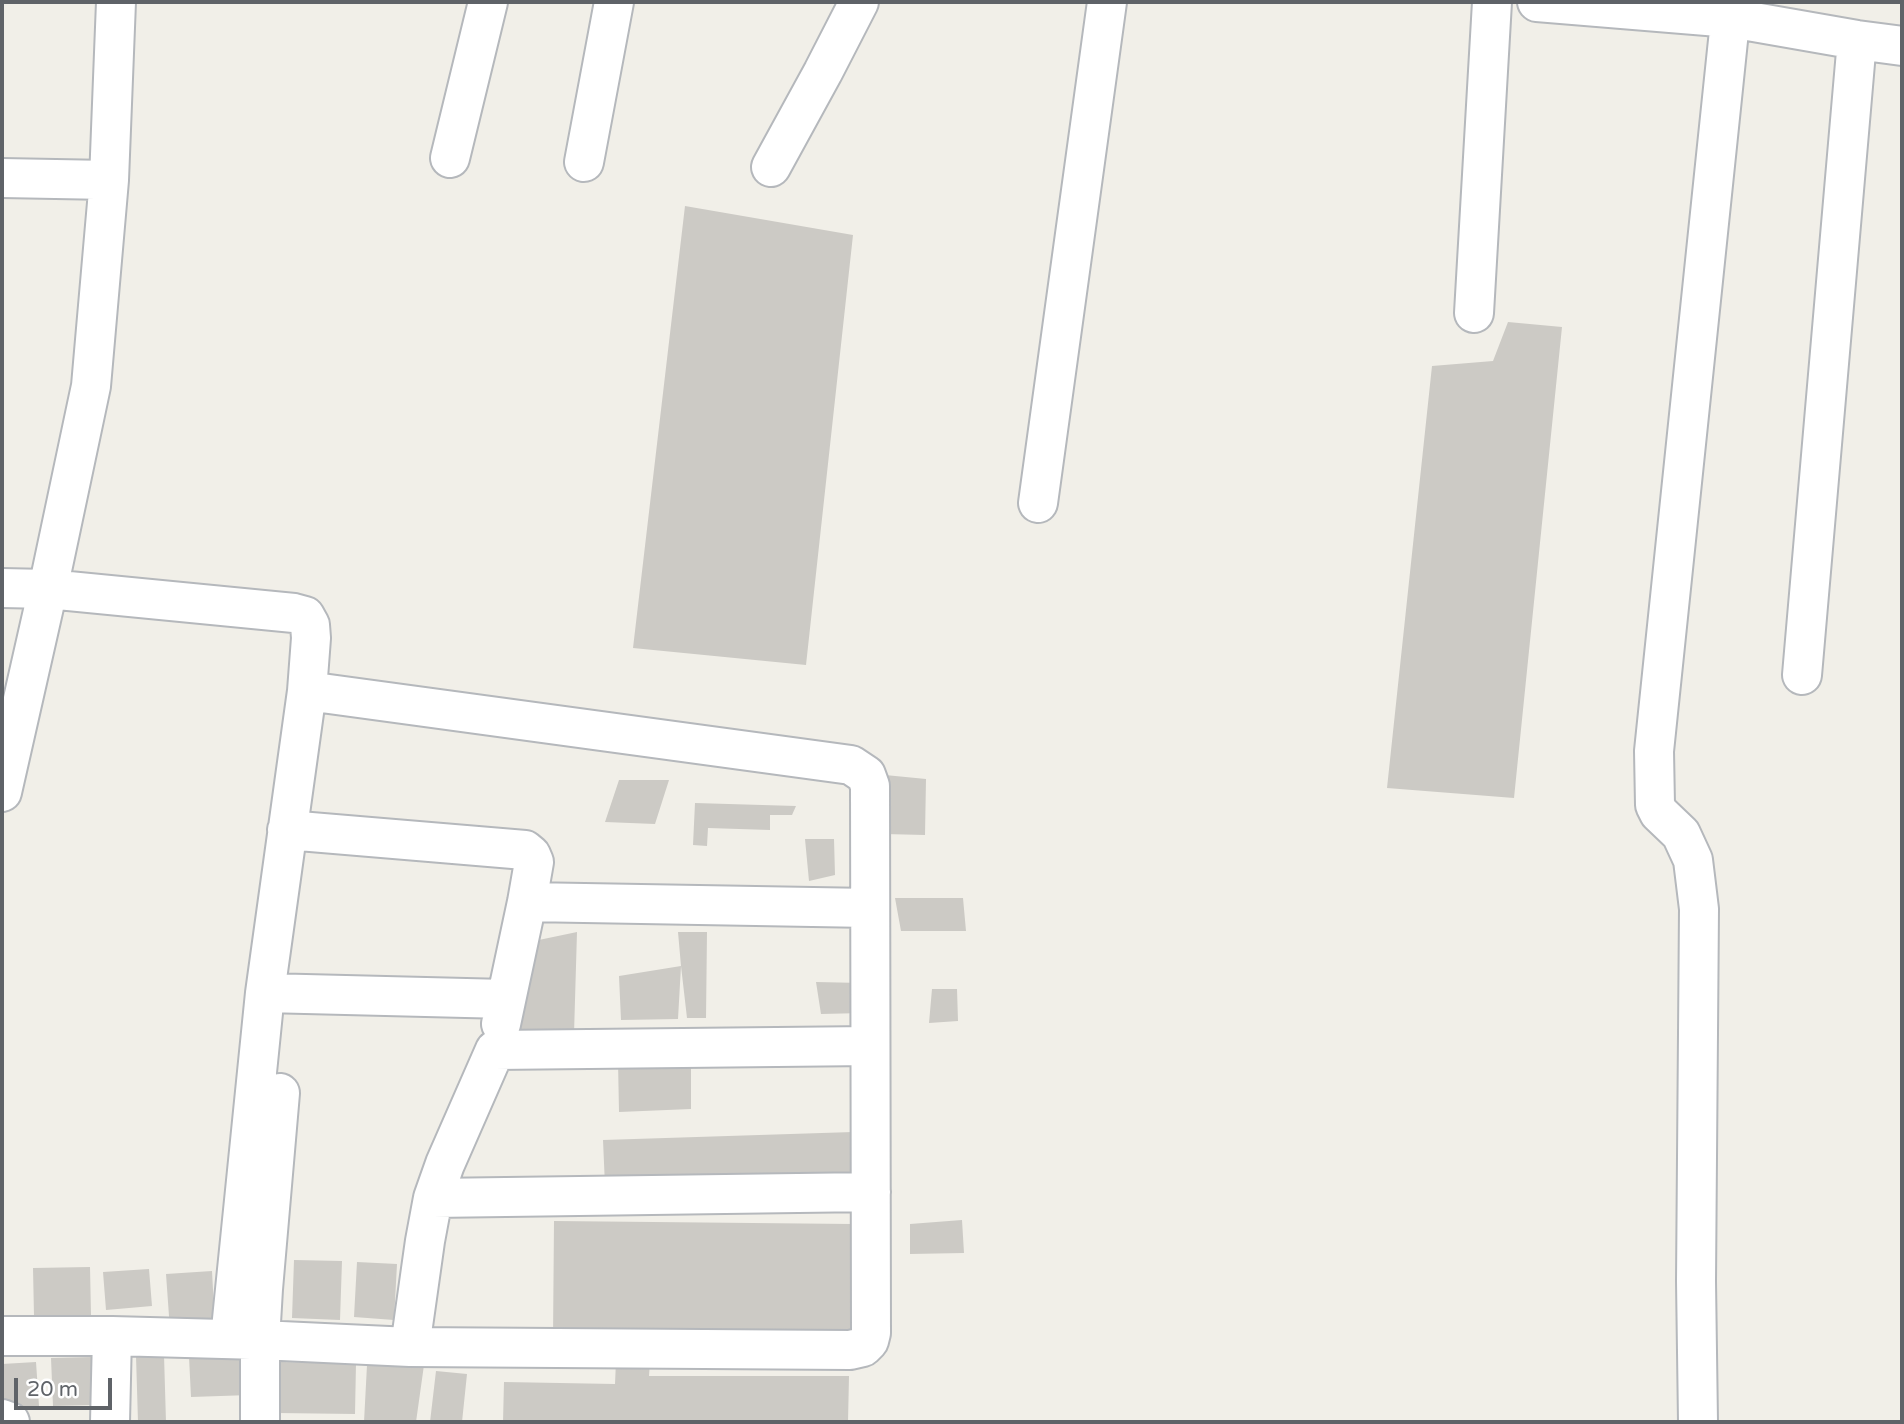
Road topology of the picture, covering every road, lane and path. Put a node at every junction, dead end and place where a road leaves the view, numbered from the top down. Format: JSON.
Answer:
{"nodes":[{"id":1,"x":116,"y":2,"type":"edge"},
{"id":2,"x":488,"y":2,"type":"edge"},
{"id":3,"x":614,"y":2,"type":"edge"},
{"id":4,"x":859,"y":2,"type":"edge"},
{"id":5,"x":1107,"y":2,"type":"edge"},
{"id":6,"x":1492,"y":2,"type":"edge"},
{"id":7,"x":1537,"y":2,"type":"edge"},
{"id":8,"x":1731,"y":10,"type":"edge"},
{"id":9,"x":1857,"y":40,"type":"junction"},
{"id":10,"x":1902,"y":46,"type":"edge"},
{"id":11,"x":450,"y":158,"type":"dead end"},
{"id":12,"x":584,"y":162,"type":"dead end"},
{"id":13,"x":771,"y":167,"type":"dead end"},
{"id":14,"x":2,"y":178,"type":"edge"},
{"id":15,"x":109,"y":180,"type":"junction"},
{"id":16,"x":1474,"y":313,"type":"dead end"},
{"id":17,"x":1038,"y":503,"type":"dead end"},
{"id":18,"x":2,"y":588,"type":"edge"},
{"id":19,"x":48,"y":589,"type":"junction"},
{"id":20,"x":1802,"y":675,"type":"dead end"},
{"id":21,"x":307,"y":691,"type":"junction"},
{"id":22,"x":2,"y":792,"type":"edge"},
{"id":23,"x":287,"y":830,"type":"junction"},
{"id":24,"x":527,"y":902,"type":"junction"},
{"id":25,"x":870,"y":908,"type":"junction"},
{"id":26,"x":277,"y":993,"type":"junction"},
{"id":27,"x":506,"y":999,"type":"junction"},
{"id":28,"x":870,"y":1046,"type":"junction"},
{"id":29,"x":495,"y":1050,"type":"junction"},
{"id":30,"x":871,"y":1192,"type":"junction"},
{"id":31,"x":433,"y":1198,"type":"junction"},
{"id":32,"x":2,"y":1336,"type":"edge"},
{"id":33,"x":112,"y":1336,"type":"junction"},
{"id":34,"x":245,"y":1340,"type":"junction"},
{"id":35,"x":410,"y":1347,"type":"junction"},
{"id":36,"x":2,"y":1419,"type":"edge"},
{"id":37,"x":10,"y":1422,"type":"edge"},
{"id":38,"x":110,"y":1422,"type":"edge"},
{"id":39,"x":260,"y":1422,"type":"edge"},
{"id":40,"x":1698,"y":1422,"type":"edge"}],
"edges":[{"from":1,"to":15,"type":"street"},
{"from":2,"to":11,"type":"street"},
{"from":3,"to":12,"type":"street"},
{"from":4,"to":13,"type":"street"},
{"from":5,"to":17,"type":"street"},
{"from":6,"to":16,"type":"street"},
{"from":7,"to":8,"type":"street"},
{"from":8,"to":9,"type":"street"},
{"from":8,"to":40,"type":"street"},
{"from":9,"to":10,"type":"street"},
{"from":9,"to":20,"type":"street"},
{"from":14,"to":15,"type":"street"},
{"from":15,"to":19,"type":"street"},
{"from":18,"to":19,"type":"street"},
{"from":19,"to":21,"type":"street"},
{"from":19,"to":22,"type":"street"},
{"from":21,"to":23,"type":"street"},
{"from":21,"to":25,"type":"street"},
{"from":23,"to":24,"type":"street"},
{"from":23,"to":26,"type":"street"},
{"from":24,"to":25,"type":"street"},
{"from":24,"to":27,"type":"street"},
{"from":25,"to":28,"type":"street"},
{"from":26,"to":27,"type":"street"},
{"from":26,"to":34,"type":"street"},
{"from":27,"to":29,"type":"street"},
{"from":28,"to":29,"type":"street"},
{"from":28,"to":30,"type":"street"},
{"from":29,"to":31,"type":"street"},
{"from":30,"to":31,"type":"street"},
{"from":30,"to":35,"type":"street"},
{"from":31,"to":35,"type":"street"},
{"from":32,"to":33,"type":"street"},
{"from":33,"to":34,"type":"street"},
{"from":33,"to":38,"type":"street"},
{"from":34,"to":35,"type":"street"},
{"from":34,"to":39,"type":"street"},
{"from":36,"to":37,"type":"street"}]}
